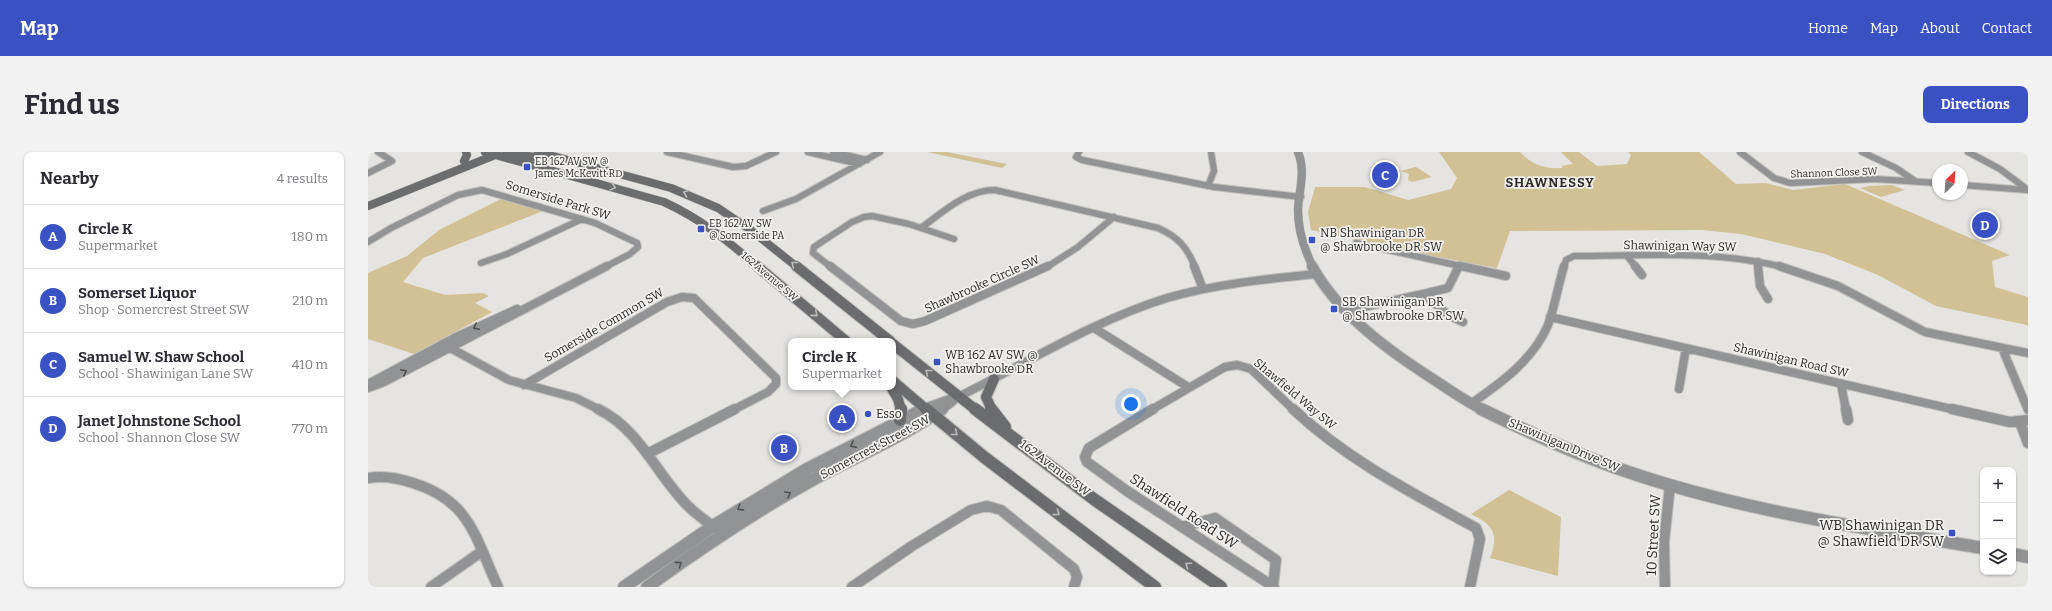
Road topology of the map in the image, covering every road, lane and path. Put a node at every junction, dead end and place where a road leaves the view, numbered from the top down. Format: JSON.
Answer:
{"nodes":[{"id":1,"x":378,"y":152,"type":"edge"},
{"id":2,"x":466,"y":152,"type":"edge"},
{"id":3,"x":486,"y":152,"type":"edge"},
{"id":4,"x":538,"y":152,"type":"edge"},
{"id":5,"x":668,"y":152,"type":"edge"},
{"id":6,"x":776,"y":152,"type":"edge"},
{"id":7,"x":808,"y":152,"type":"edge"},
{"id":8,"x":833,"y":152,"type":"edge"},
{"id":9,"x":880,"y":152,"type":"edge"},
{"id":10,"x":1079,"y":152,"type":"edge"},
{"id":11,"x":1211,"y":152,"type":"edge"},
{"id":12,"x":1298,"y":152,"type":"edge"},
{"id":13,"x":1740,"y":152,"type":"edge"},
{"id":14,"x":1862,"y":152,"type":"edge"},
{"id":15,"x":1968,"y":152,"type":"edge"},
{"id":16,"x":495,"y":153,"type":"edge"},
{"id":17,"x":548,"y":154,"type":"edge"},
{"id":18,"x":506,"y":155,"type":"edge"},
{"id":19,"x":867,"y":160,"type":"junction"},
{"id":20,"x":465,"y":163,"type":"junction"},
{"id":21,"x":859,"y":164,"type":"junction"},
{"id":22,"x":590,"y":166,"type":"junction"},
{"id":23,"x":368,"y":173,"type":"edge"},
{"id":24,"x":1915,"y":181,"type":"junction"},
{"id":25,"x":1932,"y":182,"type":"edge"},
{"id":26,"x":1968,"y":185,"type":"edge"},
{"id":27,"x":1208,"y":186,"type":"junction"},
{"id":28,"x":2028,"y":190,"type":"edge"},
{"id":29,"x":1301,"y":197,"type":"junction"},
{"id":30,"x":368,"y":199,"type":"edge"},
{"id":31,"x":368,"y":206,"type":"edge"},
{"id":32,"x":764,"y":211,"type":"dead end"},
{"id":33,"x":1114,"y":217,"type":"junction"},
{"id":34,"x":582,"y":219,"type":"junction"},
{"id":35,"x":921,"y":228,"type":"junction"},
{"id":36,"x":954,"y":239,"type":"dead end"},
{"id":37,"x":368,"y":242,"type":"edge"},
{"id":38,"x":1356,"y":243,"type":"dead end"},
{"id":39,"x":1627,"y":256,"type":"junction"},
{"id":40,"x":1758,"y":261,"type":"junction"},
{"id":41,"x":481,"y":263,"type":"dead end"},
{"id":42,"x":1459,"y":265,"type":"junction"},
{"id":43,"x":1317,"y":274,"type":"junction"},
{"id":44,"x":1506,"y":276,"type":"dead end"},
{"id":45,"x":1642,"y":276,"type":"dead end"},
{"id":46,"x":1203,"y":289,"type":"junction"},
{"id":47,"x":1423,"y":294,"type":"junction"},
{"id":48,"x":1768,"y":299,"type":"dead end"},
{"id":49,"x":1345,"y":311,"type":"junction"},
{"id":50,"x":1550,"y":317,"type":"junction"},
{"id":51,"x":1463,"y":322,"type":"dead end"},
{"id":52,"x":1094,"y":328,"type":"junction"},
{"id":53,"x":842,"y":338,"type":"edge"},
{"id":54,"x":886,"y":338,"type":"edge"},
{"id":55,"x":447,"y":346,"type":"junction"},
{"id":56,"x":896,"y":346,"type":"edge"},
{"id":57,"x":1686,"y":348,"type":"junction"},
{"id":58,"x":2002,"y":348,"type":"junction"},
{"id":59,"x":2028,"y":353,"type":"edge"},
{"id":60,"x":994,"y":379,"type":"junction"},
{"id":61,"x":368,"y":384,"type":"edge"},
{"id":62,"x":896,"y":384,"type":"edge"},
{"id":63,"x":1841,"y":384,"type":"junction"},
{"id":64,"x":524,"y":385,"type":"junction"},
{"id":65,"x":1188,"y":387,"type":"junction"},
{"id":66,"x":368,"y":388,"type":"edge"},
{"id":67,"x":1679,"y":389,"type":"dead end"},
{"id":68,"x":893,"y":390,"type":"edge"},
{"id":69,"x":958,"y":396,"type":"junction"},
{"id":70,"x":1472,"y":403,"type":"junction"},
{"id":71,"x":925,"y":408,"type":"junction"},
{"id":72,"x":2028,"y":410,"type":"edge"},
{"id":73,"x":934,"y":415,"type":"junction"},
{"id":74,"x":900,"y":420,"type":"junction"},
{"id":75,"x":1848,"y":420,"type":"dead end"},
{"id":76,"x":2024,"y":421,"type":"edge"},
{"id":77,"x":1012,"y":436,"type":"junction"},
{"id":78,"x":2028,"y":443,"type":"edge"},
{"id":79,"x":647,"y":454,"type":"junction"},
{"id":80,"x":1086,"y":454,"type":"joint"},
{"id":81,"x":368,"y":478,"type":"edge"},
{"id":82,"x":1670,"y":485,"type":"junction"},
{"id":83,"x":713,"y":526,"type":"junction"},
{"id":84,"x":1182,"y":527,"type":"junction"},
{"id":85,"x":724,"y":534,"type":"junction"},
{"id":86,"x":1980,"y":547,"type":"edge"},
{"id":87,"x":481,"y":552,"type":"junction"},
{"id":88,"x":2016,"y":555,"type":"edge"},
{"id":89,"x":2028,"y":557,"type":"edge"},
{"id":90,"x":431,"y":587,"type":"edge"},
{"id":91,"x":498,"y":587,"type":"edge"},
{"id":92,"x":624,"y":587,"type":"edge"},
{"id":93,"x":647,"y":587,"type":"edge"},
{"id":94,"x":852,"y":587,"type":"edge"},
{"id":95,"x":1074,"y":587,"type":"edge"},
{"id":96,"x":1155,"y":587,"type":"edge"},
{"id":97,"x":1221,"y":587,"type":"edge"},
{"id":98,"x":1274,"y":587,"type":"edge"},
{"id":99,"x":1470,"y":587,"type":"edge"},
{"id":100,"x":1665,"y":587,"type":"edge"}],
"edges":[{"from":1,"to":23,"type":"street"},
{"from":2,"to":20,"type":"main road"},
{"from":3,"to":16,"type":"main road","name":"162 Avenue SW"},
{"from":3,"to":20,"type":"main road"},
{"from":4,"to":17,"type":"main road","name":"162 Avenue SW"},
{"from":5,"to":6,"type":"street"},
{"from":7,"to":21,"type":"street"},
{"from":8,"to":19,"type":"street"},
{"from":9,"to":19,"type":"street"},
{"from":10,"to":27,"type":"street"},
{"from":11,"to":27,"type":"street"},
{"from":12,"to":29,"type":"street","name":"Shawinigan Drive SW"},
{"from":13,"to":24,"type":"street","name":"Shannon Close SW"},
{"from":14,"to":24,"type":"street","name":"Shannon Close SW"},
{"from":15,"to":28,"type":"street"},
{"from":16,"to":18,"type":"main road","name":"162 Avenue SW"},
{"from":16,"to":20,"type":"main road"},
{"from":17,"to":22,"type":"main road","name":"162 Avenue SW"},
{"from":18,"to":20,"type":"main road"},
{"from":18,"to":22,"type":"main road"},
{"from":18,"to":53,"type":"main road","name":"162 Avenue SW","one_way":true},
{"from":19,"to":21,"type":"street"},
{"from":20,"to":30,"type":"main road"},
{"from":20,"to":31,"type":"main road"},
{"from":21,"to":32,"type":"street"},
{"from":54,"to":22,"type":"main road","name":"162 Avenue SW","one_way":true},
{"from":24,"to":25,"type":"street","name":"Shannon Close SW"},
{"from":26,"to":28,"type":"street"},
{"from":27,"to":29,"type":"street"},
{"from":29,"to":43,"type":"street","name":"Shawinigan Drive SW"},
{"from":33,"to":35,"type":"street"},
{"from":33,"to":35,"type":"street","name":"Shawbrooke Circle SW"},
{"from":33,"to":46,"type":"street"},
{"from":34,"to":37,"type":"street","name":"Somerside Park SW"},
{"from":34,"to":41,"type":"street"},
{"from":34,"to":55,"type":"street","name":"Somerside Park SW"},
{"from":35,"to":36,"type":"street"},
{"from":38,"to":42,"type":"street"},
{"from":39,"to":40,"type":"street","name":"Shawinigan Way SW"},
{"from":39,"to":45,"type":"street"},
{"from":39,"to":50,"type":"street","name":"Shawinigan Way SW"},
{"from":40,"to":48,"type":"street"},
{"from":40,"to":58,"type":"street","name":"Shawinigan Way SW"},
{"from":42,"to":44,"type":"street"},
{"from":42,"to":47,"type":"street"},
{"from":43,"to":46,"type":"street"},
{"from":43,"to":49,"type":"street","name":"Shawinigan Drive SW"},
{"from":46,"to":52,"type":"street"},
{"from":47,"to":49,"type":"street"},
{"from":47,"to":51,"type":"street"},
{"from":49,"to":70,"type":"street","name":"Shawinigan Drive SW"},
{"from":50,"to":57,"type":"street","name":"Shawinigan Road SW"},
{"from":50,"to":70,"type":"street","name":"Shawinigan Way SW"},
{"from":52,"to":60,"type":"street"},
{"from":52,"to":65,"type":"street"},
{"from":55,"to":61,"type":"street","name":"Somerside Park SW"},
{"from":55,"to":64,"type":"street"},
{"from":66,"to":55,"type":"street","name":"Somerside Park SW","one_way":true},
{"from":69,"to":56,"type":"main road","name":"162 Avenue SW","one_way":true},
{"from":57,"to":63,"type":"street","name":"Shawinigan Road SW"},
{"from":57,"to":67,"type":"street"},
{"from":58,"to":59,"type":"street","name":"Shawinigan Way SW"},
{"from":58,"to":72,"type":"street"},
{"from":60,"to":69,"type":"street"},
{"from":60,"to":77,"type":"main road"},
{"from":62,"to":71,"type":"main road"},
{"from":63,"to":75,"type":"street"},
{"from":63,"to":76,"type":"street","name":"Shawinigan Road SW"},
{"from":64,"to":79,"type":"street"},
{"from":64,"to":79,"type":"street","name":"Somerside Common SW"},
{"from":65,"to":80,"type":"street","name":"Shawfield Way SW"},
{"from":65,"to":99,"type":"street","name":"Shawfield Way SW"},
{"from":68,"to":74,"type":"main road"},
{"from":69,"to":71,"type":"street","name":"Somercrest Street SW"},
{"from":69,"to":73,"type":"street","name":"Somercrest Street SW"},
{"from":69,"to":77,"type":"main road","name":"162 Avenue SW"},
{"from":70,"to":82,"type":"street","name":"Shawinigan Drive SW"},
{"from":71,"to":73,"type":"main road"},
{"from":71,"to":74,"type":"street","name":"Somercrest Street SW"},
{"from":85,"to":73,"type":"street","name":"Somercrest Street SW","one_way":true},
{"from":73,"to":96,"type":"main road","one_way":true},
{"from":74,"to":83,"type":"street","name":"Somercrest Street SW","one_way":true},
{"from":76,"to":78,"type":"street"},
{"from":97,"to":77,"type":"main road","name":"162 Avenue SW","one_way":true},
{"from":79,"to":83,"type":"street"},
{"from":80,"to":84,"type":"street","name":"Shawfield Road SW"},
{"from":81,"to":87,"type":"street"},
{"from":82,"to":86,"type":"street","name":"Shawinigan Drive SW"},
{"from":82,"to":100,"type":"street","name":"10 Street SW"},
{"from":83,"to":85,"type":"street"},
{"from":83,"to":92,"type":"street","name":"Somercrest Street SW"},
{"from":84,"to":98,"type":"street","name":"Shawfield Road SW"},
{"from":84,"to":98,"type":"street"},
{"from":93,"to":85,"type":"street","name":"Somercrest Street SW","one_way":true},
{"from":87,"to":90,"type":"street"},
{"from":87,"to":91,"type":"street"},
{"from":88,"to":89,"type":"street"},
{"from":94,"to":95,"type":"street"}]}
